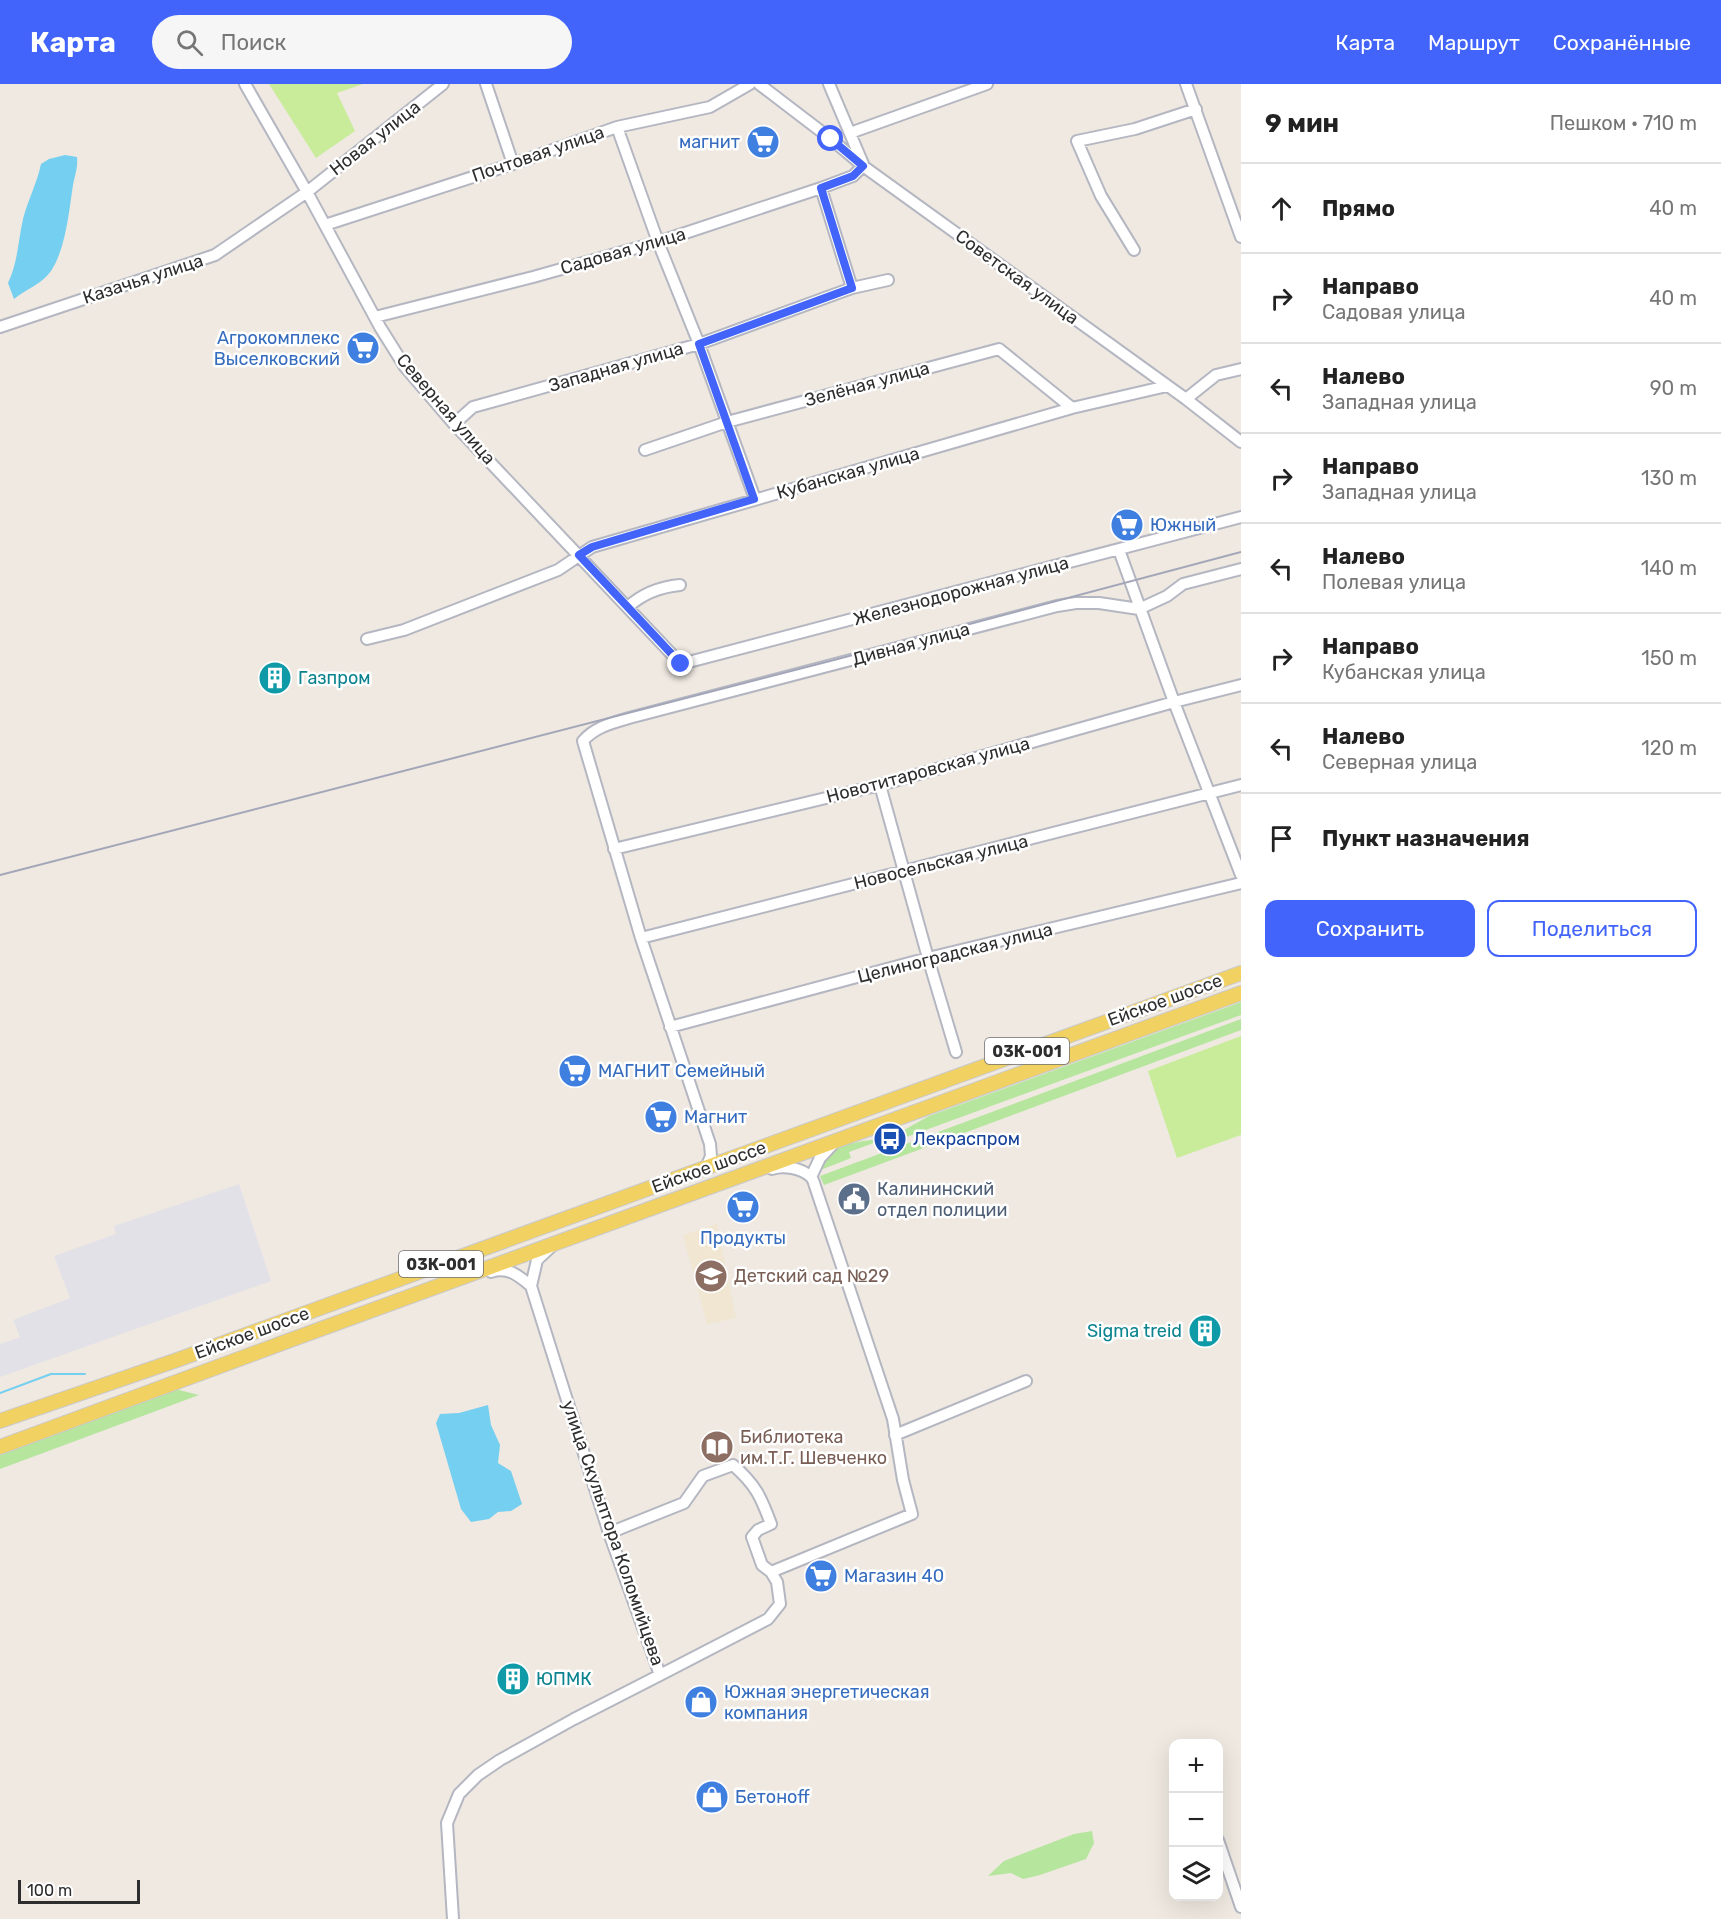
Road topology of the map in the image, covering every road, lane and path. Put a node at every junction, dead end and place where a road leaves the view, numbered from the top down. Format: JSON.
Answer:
{"nodes":[{"id":1,"x":245,"y":84,"type":"edge"},
{"id":2,"x":443,"y":84,"type":"edge"},
{"id":3,"x":486,"y":84,"type":"edge"},
{"id":4,"x":750,"y":84,"type":"edge"},
{"id":5,"x":759,"y":84,"type":"edge"},
{"id":6,"x":829,"y":84,"type":"edge"},
{"id":7,"x":987,"y":84,"type":"edge"},
{"id":8,"x":1186,"y":84,"type":"edge"},
{"id":9,"x":956,"y":89,"type":"edge"},
{"id":10,"x":1196,"y":109,"type":"junction"},
{"id":11,"x":617,"y":127,"type":"junction"},
{"id":12,"x":850,"y":133,"type":"junction"},
{"id":13,"x":513,"y":164,"type":"junction"},
{"id":14,"x":863,"y":166,"type":"junction"},
{"id":15,"x":821,"y":188,"type":"junction"},
{"id":16,"x":307,"y":192,"type":"junction"},
{"id":17,"x":325,"y":225,"type":"junction"},
{"id":18,"x":1241,"y":237,"type":"edge"},
{"id":19,"x":658,"y":242,"type":"junction"},
{"id":20,"x":1134,"y":250,"type":"dead end"},
{"id":21,"x":888,"y":280,"type":"dead end"},
{"id":22,"x":852,"y":288,"type":"junction"},
{"id":23,"x":375,"y":317,"type":"junction"},
{"id":24,"x":0,"y":327,"type":"edge"},
{"id":25,"x":699,"y":344,"type":"junction"},
{"id":26,"x":1241,"y":369,"type":"edge"},
{"id":27,"x":1167,"y":386,"type":"junction"},
{"id":28,"x":1186,"y":399,"type":"junction"},
{"id":29,"x":1072,"y":408,"type":"junction"},
{"id":30,"x":727,"y":422,"type":"junction"},
{"id":31,"x":454,"y":424,"type":"junction"},
{"id":32,"x":1241,"y":442,"type":"edge"},
{"id":33,"x":645,"y":450,"type":"dead end"},
{"id":34,"x":754,"y":499,"type":"junction"},
{"id":35,"x":1241,"y":517,"type":"edge"},
{"id":36,"x":1119,"y":550,"type":"junction"},
{"id":37,"x":579,"y":555,"type":"junction"},
{"id":38,"x":1241,"y":569,"type":"edge"},
{"id":39,"x":680,"y":585,"type":"dead end"},
{"id":40,"x":628,"y":607,"type":"junction"},
{"id":41,"x":1139,"y":609,"type":"junction"},
{"id":42,"x":367,"y":639,"type":"dead end"},
{"id":43,"x":681,"y":664,"type":"joint"},
{"id":44,"x":1241,"y":685,"type":"edge"},
{"id":45,"x":1174,"y":702,"type":"junction"},
{"id":46,"x":880,"y":785,"type":"junction"},
{"id":47,"x":1241,"y":786,"type":"edge"},
{"id":48,"x":1210,"y":794,"type":"junction"},
{"id":49,"x":614,"y":849,"type":"junction"},
{"id":50,"x":904,"y":872,"type":"junction"},
{"id":51,"x":1241,"y":875,"type":"edge"},
{"id":52,"x":1241,"y":883,"type":"edge"},
{"id":53,"x":641,"y":938,"type":"junction"},
{"id":54,"x":928,"y":958,"type":"junction"},
{"id":55,"x":1240,"y":972,"type":"edge"},
{"id":56,"x":1241,"y":993,"type":"edge"},
{"id":57,"x":1241,"y":998,"type":"edge"},
{"id":58,"x":1215,"y":1003,"type":"junction"},
{"id":59,"x":670,"y":1027,"type":"junction"},
{"id":60,"x":956,"y":1052,"type":"dead end"},
{"id":61,"x":835,"y":1142,"type":"junction"},
{"id":62,"x":710,"y":1144,"type":"junction"},
{"id":63,"x":734,"y":1158,"type":"junction"},
{"id":64,"x":706,"y":1168,"type":"junction"},
{"id":65,"x":739,"y":1176,"type":"junction"},
{"id":66,"x":811,"y":1177,"type":"junction"},
{"id":67,"x":556,"y":1243,"type":"junction"},
{"id":68,"x":463,"y":1277,"type":"junction"},
{"id":69,"x":531,"y":1286,"type":"junction"},
{"id":70,"x":1026,"y":1381,"type":"dead end"},
{"id":71,"x":0,"y":1421,"type":"edge"},
{"id":72,"x":896,"y":1435,"type":"junction"},
{"id":73,"x":0,"y":1447,"type":"edge"},
{"id":74,"x":609,"y":1533,"type":"junction"},
{"id":75,"x":771,"y":1572,"type":"junction"},
{"id":76,"x":660,"y":1675,"type":"junction"},
{"id":77,"x":1220,"y":1847,"type":"edge"},
{"id":78,"x":1241,"y":1907,"type":"edge"},
{"id":79,"x":453,"y":1919,"type":"edge"}],
"edges":[{"from":1,"to":16,"type":"street","name":"Северная улица"},
{"from":2,"to":16,"type":"street","name":"Новая улица"},
{"from":3,"to":13,"type":"street"},
{"from":4,"to":11,"type":"street","name":"Почтовая улица"},
{"from":5,"to":14,"type":"street","name":"Советская улица"},
{"from":6,"to":12,"type":"street"},
{"from":7,"to":9,"type":"street"},
{"from":8,"to":10,"type":"street"},
{"from":9,"to":12,"type":"street"},
{"from":10,"to":18,"type":"street"},
{"from":10,"to":20,"type":"street"},
{"from":11,"to":13,"type":"street","name":"Почтовая улица"},
{"from":11,"to":19,"type":"street"},
{"from":12,"to":14,"type":"street"},
{"from":13,"to":17,"type":"street","name":"Почтовая улица"},
{"from":14,"to":15,"type":"street","name":"Садовая улица"},
{"from":14,"to":27,"type":"street","name":"Советская улица"},
{"from":15,"to":19,"type":"street","name":"Садовая улица"},
{"from":15,"to":22,"type":"street"},
{"from":16,"to":17,"type":"street","name":"Северная улица"},
{"from":16,"to":24,"type":"street","name":"Казачья улица"},
{"from":17,"to":23,"type":"street","name":"Северная улица"},
{"from":19,"to":23,"type":"street","name":"Садовая улица"},
{"from":19,"to":25,"type":"street"},
{"from":21,"to":22,"type":"street","name":"Западная улица"},
{"from":22,"to":25,"type":"street","name":"Западная улица"},
{"from":23,"to":31,"type":"street","name":"Северная улица"},
{"from":25,"to":30,"type":"street"},
{"from":25,"to":31,"type":"street","name":"Западная улица"},
{"from":26,"to":28,"type":"street"},
{"from":27,"to":28,"type":"street","name":"Советская улица"},
{"from":27,"to":29,"type":"street","name":"Кубанская улица"},
{"from":28,"to":32,"type":"street","name":"Советская улица"},
{"from":29,"to":30,"type":"street","name":"Зелёная улица"},
{"from":29,"to":34,"type":"street","name":"Кубанская улица"},
{"from":30,"to":33,"type":"street","name":"Зелёная улица"},
{"from":30,"to":34,"type":"street"},
{"from":31,"to":37,"type":"street","name":"Северная улица"},
{"from":34,"to":37,"type":"street","name":"Кубанская улица"},
{"from":35,"to":36,"type":"street","name":"Железнодорожная улица"},
{"from":36,"to":41,"type":"street"},
{"from":36,"to":43,"type":"street","name":"Железнодорожная улица"},
{"from":37,"to":40,"type":"street","name":"Северная улица"},
{"from":37,"to":42,"type":"street","name":"Кубанская улица"},
{"from":38,"to":41,"type":"street"},
{"from":39,"to":40,"type":"street"},
{"from":40,"to":43,"type":"street","name":"Северная улица"},
{"from":41,"to":45,"type":"street"},
{"from":41,"to":49,"type":"street","name":"Дивная улица"},
{"from":44,"to":45,"type":"street","name":"Новотитаровская улица"},
{"from":45,"to":46,"type":"street","name":"Новотитаровская улица"},
{"from":45,"to":48,"type":"street"},
{"from":46,"to":49,"type":"street","name":"Новотитаровская улица"},
{"from":46,"to":50,"type":"street"},
{"from":47,"to":48,"type":"street","name":"Новосельская улица"},
{"from":48,"to":50,"type":"street","name":"Новосельская улица"},
{"from":48,"to":51,"type":"street"},
{"from":49,"to":53,"type":"street"},
{"from":50,"to":53,"type":"street","name":"Новосельская улица"},
{"from":50,"to":54,"type":"street"},
{"from":52,"to":54,"type":"street","name":"Целиноградская улица"},
{"from":53,"to":59,"type":"street"},
{"from":54,"to":59,"type":"street","name":"Целиноградская улица"},
{"from":54,"to":60,"type":"street"},
{"from":55,"to":63,"type":"main road","name":"Ейское шоссе","number":"03К-001"},
{"from":56,"to":58,"type":"main road","name":"Ейское шоссе","number":"03К-001"},
{"from":57,"to":58,"type":"street"},
{"from":58,"to":61,"type":"main road","name":"Ейское шоссе","number":"03К-001"},
{"from":59,"to":62,"type":"street"},
{"from":61,"to":65,"type":"main road","name":"Ейское шоссе","number":"03К-001"},
{"from":61,"to":66,"type":"street"},
{"from":62,"to":63,"type":"street"},
{"from":62,"to":64,"type":"street"},
{"from":63,"to":64,"type":"main road","name":"Ейское шоссе","number":"03К-001"},
{"from":64,"to":71,"type":"main road","name":"Ейское шоссе","number":"03К-001"},
{"from":65,"to":66,"type":"street"},
{"from":65,"to":67,"type":"main road","name":"Ейское шоссе","number":"03К-001"},
{"from":66,"to":72,"type":"street"},
{"from":67,"to":68,"type":"main road","name":"Ейское шоссе","number":"03К-001"},
{"from":67,"to":69,"type":"street"},
{"from":68,"to":69,"type":"street"},
{"from":68,"to":73,"type":"main road","name":"Ейское шоссе","number":"03К-001"},
{"from":69,"to":74,"type":"street","name":"улица Скульптора Коломийцева"},
{"from":70,"to":72,"type":"street"},
{"from":72,"to":75,"type":"street"},
{"from":74,"to":75,"type":"street"},
{"from":74,"to":76,"type":"street","name":"улица Скульптора Коломийцева"},
{"from":75,"to":76,"type":"street"},
{"from":76,"to":79,"type":"street","name":"улица Скульптора Коломийцева"},
{"from":77,"to":78,"type":"street"}]}
